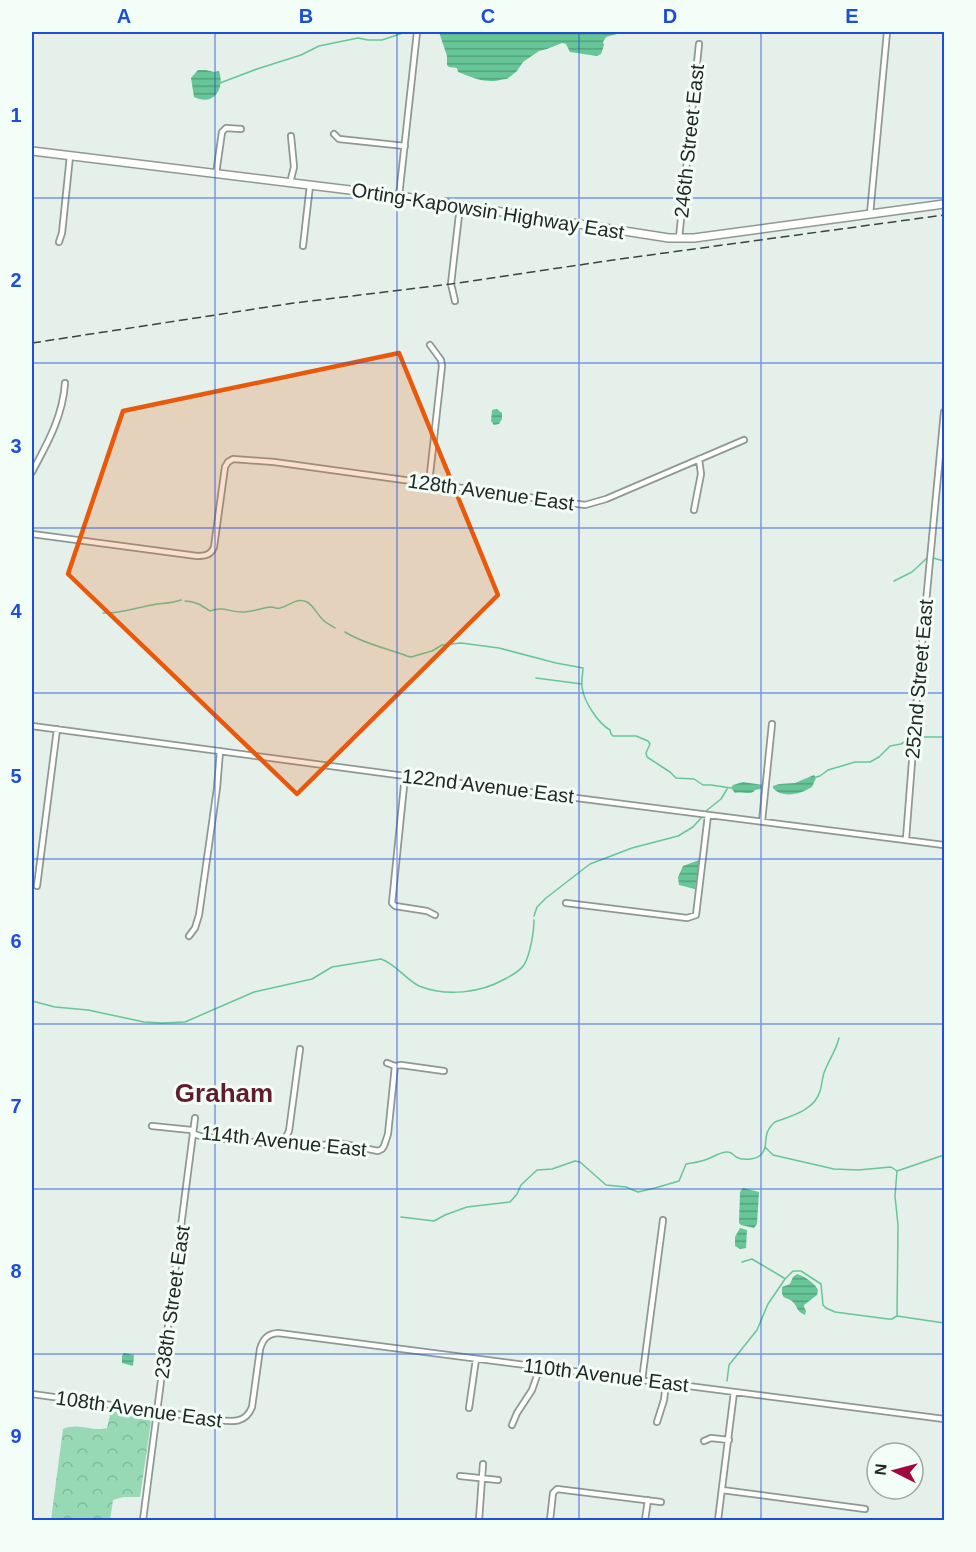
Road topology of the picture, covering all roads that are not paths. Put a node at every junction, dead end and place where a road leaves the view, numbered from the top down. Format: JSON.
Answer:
{"nodes":[{"id":1,"x":417,"y":32,"type":"edge"},
{"id":2,"x":887,"y":32,"type":"edge"},
{"id":3,"x":699,"y":44,"type":"dead end"},
{"id":4,"x":241,"y":129,"type":"dead end"},
{"id":5,"x":334,"y":134,"type":"dead end"},
{"id":6,"x":291,"y":136,"type":"dead end"},
{"id":7,"x":405,"y":146,"type":"junction"},
{"id":8,"x":32,"y":151,"type":"edge"},
{"id":9,"x":70,"y":156,"type":"junction"},
{"id":10,"x":216,"y":174,"type":"junction"},
{"id":11,"x":290,"y":183,"type":"junction"},
{"id":12,"x":310,"y":185,"type":"junction"},
{"id":13,"x":399,"y":196,"type":"junction"},
{"id":14,"x":945,"y":204,"type":"edge"},
{"id":15,"x":460,"y":206,"type":"junction"},
{"id":16,"x":870,"y":214,"type":"junction"},
{"id":17,"x":679,"y":238,"type":"junction"},
{"id":18,"x":59,"y":242,"type":"dead end"},
{"id":19,"x":303,"y":246,"type":"dead end"},
{"id":20,"x":455,"y":301,"type":"dead end"},
{"id":21,"x":430,"y":345,"type":"dead end"},
{"id":22,"x":65,"y":383,"type":"dead end"},
{"id":23,"x":945,"y":411,"type":"edge"},
{"id":24,"x":744,"y":440,"type":"dead end"},
{"id":25,"x":699,"y":459,"type":"junction"},
{"id":26,"x":32,"y":472,"type":"edge"},
{"id":27,"x":429,"y":483,"type":"junction"},
{"id":28,"x":694,"y":510,"type":"dead end"},
{"id":29,"x":32,"y":534,"type":"edge"},
{"id":30,"x":772,"y":724,"type":"dead end"},
{"id":31,"x":32,"y":726,"type":"edge"},
{"id":32,"x":57,"y":729,"type":"junction"},
{"id":33,"x":220,"y":751,"type":"junction"},
{"id":34,"x":405,"y":776,"type":"junction"},
{"id":35,"x":708,"y":814,"type":"junction"},
{"id":36,"x":762,"y":821,"type":"junction"},
{"id":37,"x":906,"y":840,"type":"junction"},
{"id":38,"x":945,"y":844,"type":"edge"},
{"id":39,"x":37,"y":886,"type":"dead end"},
{"id":40,"x":566,"y":903,"type":"dead end"},
{"id":41,"x":435,"y":915,"type":"dead end"},
{"id":42,"x":189,"y":936,"type":"dead end"},
{"id":43,"x":300,"y":1049,"type":"dead end"},
{"id":44,"x":387,"y":1063,"type":"dead end"},
{"id":45,"x":394,"y":1066,"type":"junction"},
{"id":46,"x":444,"y":1071,"type":"dead end"},
{"id":47,"x":195,"y":1118,"type":"dead end"},
{"id":48,"x":152,"y":1126,"type":"dead end"},
{"id":49,"x":194,"y":1134,"type":"junction"},
{"id":50,"x":270,"y":1143,"type":"junction"},
{"id":51,"x":663,"y":1220,"type":"dead end"},
{"id":52,"x":476,"y":1359,"type":"junction"},
{"id":53,"x":540,"y":1367,"type":"junction"},
{"id":54,"x":642,"y":1380,"type":"junction"},
{"id":55,"x":666,"y":1383,"type":"junction"},
{"id":56,"x":734,"y":1392,"type":"junction"},
{"id":57,"x":32,"y":1394,"type":"edge"},
{"id":58,"x":468,"y":1408,"type":"dead end"},
{"id":59,"x":157,"y":1411,"type":"junction"},
{"id":60,"x":245,"y":1418,"type":"joint"},
{"id":61,"x":945,"y":1419,"type":"edge"},
{"id":62,"x":657,"y":1422,"type":"dead end"},
{"id":63,"x":512,"y":1425,"type":"dead end"},
{"id":64,"x":729,"y":1440,"type":"junction"},
{"id":65,"x":704,"y":1441,"type":"dead end"},
{"id":66,"x":483,"y":1464,"type":"dead end"},
{"id":67,"x":459,"y":1476,"type":"dead end"},
{"id":68,"x":482,"y":1478,"type":"junction"},
{"id":69,"x":498,"y":1480,"type":"dead end"},
{"id":70,"x":722,"y":1490,"type":"junction"},
{"id":71,"x":648,"y":1500,"type":"junction"},
{"id":72,"x":661,"y":1502,"type":"dead end"},
{"id":73,"x":865,"y":1509,"type":"dead end"},
{"id":74,"x":143,"y":1521,"type":"edge"},
{"id":75,"x":479,"y":1521,"type":"edge"},
{"id":76,"x":550,"y":1521,"type":"edge"},
{"id":77,"x":645,"y":1521,"type":"edge"},
{"id":78,"x":718,"y":1521,"type":"edge"}],
"edges":[{"from":1,"to":7,"type":"street"},
{"from":2,"to":16,"type":"street"},
{"from":3,"to":17,"type":"street","name":"246th Street East"},
{"from":4,"to":10,"type":"street"},
{"from":5,"to":7,"type":"street"},
{"from":6,"to":11,"type":"street"},
{"from":7,"to":13,"type":"street"},
{"from":8,"to":9,"type":"main road","name":"Orting-Kapowsin Highway East"},
{"from":9,"to":10,"type":"main road","name":"Orting-Kapowsin Highway East"},
{"from":9,"to":18,"type":"street"},
{"from":10,"to":11,"type":"main road","name":"Orting-Kapowsin Highway East"},
{"from":11,"to":12,"type":"main road","name":"Orting-Kapowsin Highway East"},
{"from":12,"to":13,"type":"main road","name":"Orting-Kapowsin Highway East"},
{"from":12,"to":19,"type":"street"},
{"from":13,"to":15,"type":"main road","name":"Orting-Kapowsin Highway East"},
{"from":14,"to":16,"type":"main road","name":"Orting-Kapowsin Highway East"},
{"from":15,"to":17,"type":"main road","name":"Orting-Kapowsin Highway East"},
{"from":15,"to":20,"type":"street"},
{"from":16,"to":17,"type":"main road","name":"Orting-Kapowsin Highway East"},
{"from":21,"to":27,"type":"street"},
{"from":22,"to":26,"type":"street"},
{"from":23,"to":37,"type":"street","name":"252nd Street East"},
{"from":24,"to":25,"type":"street","name":"128th Avenue East"},
{"from":25,"to":27,"type":"street","name":"128th Avenue East"},
{"from":25,"to":28,"type":"street"},
{"from":27,"to":29,"type":"street","name":"128th Avenue East"},
{"from":30,"to":36,"type":"street"},
{"from":31,"to":32,"type":"street","name":"122nd Avenue East"},
{"from":32,"to":33,"type":"street","name":"122nd Avenue East"},
{"from":32,"to":39,"type":"street"},
{"from":33,"to":34,"type":"street","name":"122nd Avenue East"},
{"from":33,"to":42,"type":"street"},
{"from":34,"to":35,"type":"street","name":"122nd Avenue East"},
{"from":34,"to":41,"type":"street"},
{"from":35,"to":36,"type":"street","name":"122nd Avenue East"},
{"from":35,"to":40,"type":"street"},
{"from":36,"to":37,"type":"street","name":"122nd Avenue East"},
{"from":37,"to":38,"type":"street","name":"122nd Avenue East"},
{"from":43,"to":50,"type":"street"},
{"from":44,"to":45,"type":"street"},
{"from":45,"to":46,"type":"street"},
{"from":45,"to":50,"type":"street","name":"114th Avenue East"},
{"from":47,"to":49,"type":"street","name":"238th Street East"},
{"from":48,"to":49,"type":"street","name":"114th Avenue East"},
{"from":49,"to":50,"type":"street","name":"114th Avenue East"},
{"from":49,"to":59,"type":"street","name":"238th Street East"},
{"from":51,"to":54,"type":"street"},
{"from":52,"to":53,"type":"street","name":"110th Avenue East"},
{"from":52,"to":58,"type":"street"},
{"from":52,"to":60,"type":"street","name":"110th Avenue East"},
{"from":53,"to":54,"type":"street","name":"110th Avenue East"},
{"from":53,"to":63,"type":"street"},
{"from":54,"to":55,"type":"street","name":"110th Avenue East"},
{"from":55,"to":56,"type":"street","name":"110th Avenue East"},
{"from":55,"to":62,"type":"street"},
{"from":56,"to":61,"type":"street","name":"110th Avenue East"},
{"from":56,"to":64,"type":"street"},
{"from":57,"to":59,"type":"street","name":"108th Avenue East"},
{"from":59,"to":60,"type":"street","name":"108th Avenue East"},
{"from":59,"to":74,"type":"street","name":"238th Street East"},
{"from":64,"to":65,"type":"street"},
{"from":64,"to":70,"type":"street"},
{"from":66,"to":68,"type":"street"},
{"from":67,"to":68,"type":"street"},
{"from":68,"to":69,"type":"street"},
{"from":68,"to":75,"type":"street"},
{"from":70,"to":73,"type":"street"},
{"from":70,"to":78,"type":"street"},
{"from":71,"to":72,"type":"street"},
{"from":71,"to":76,"type":"street"},
{"from":71,"to":77,"type":"street"}]}
